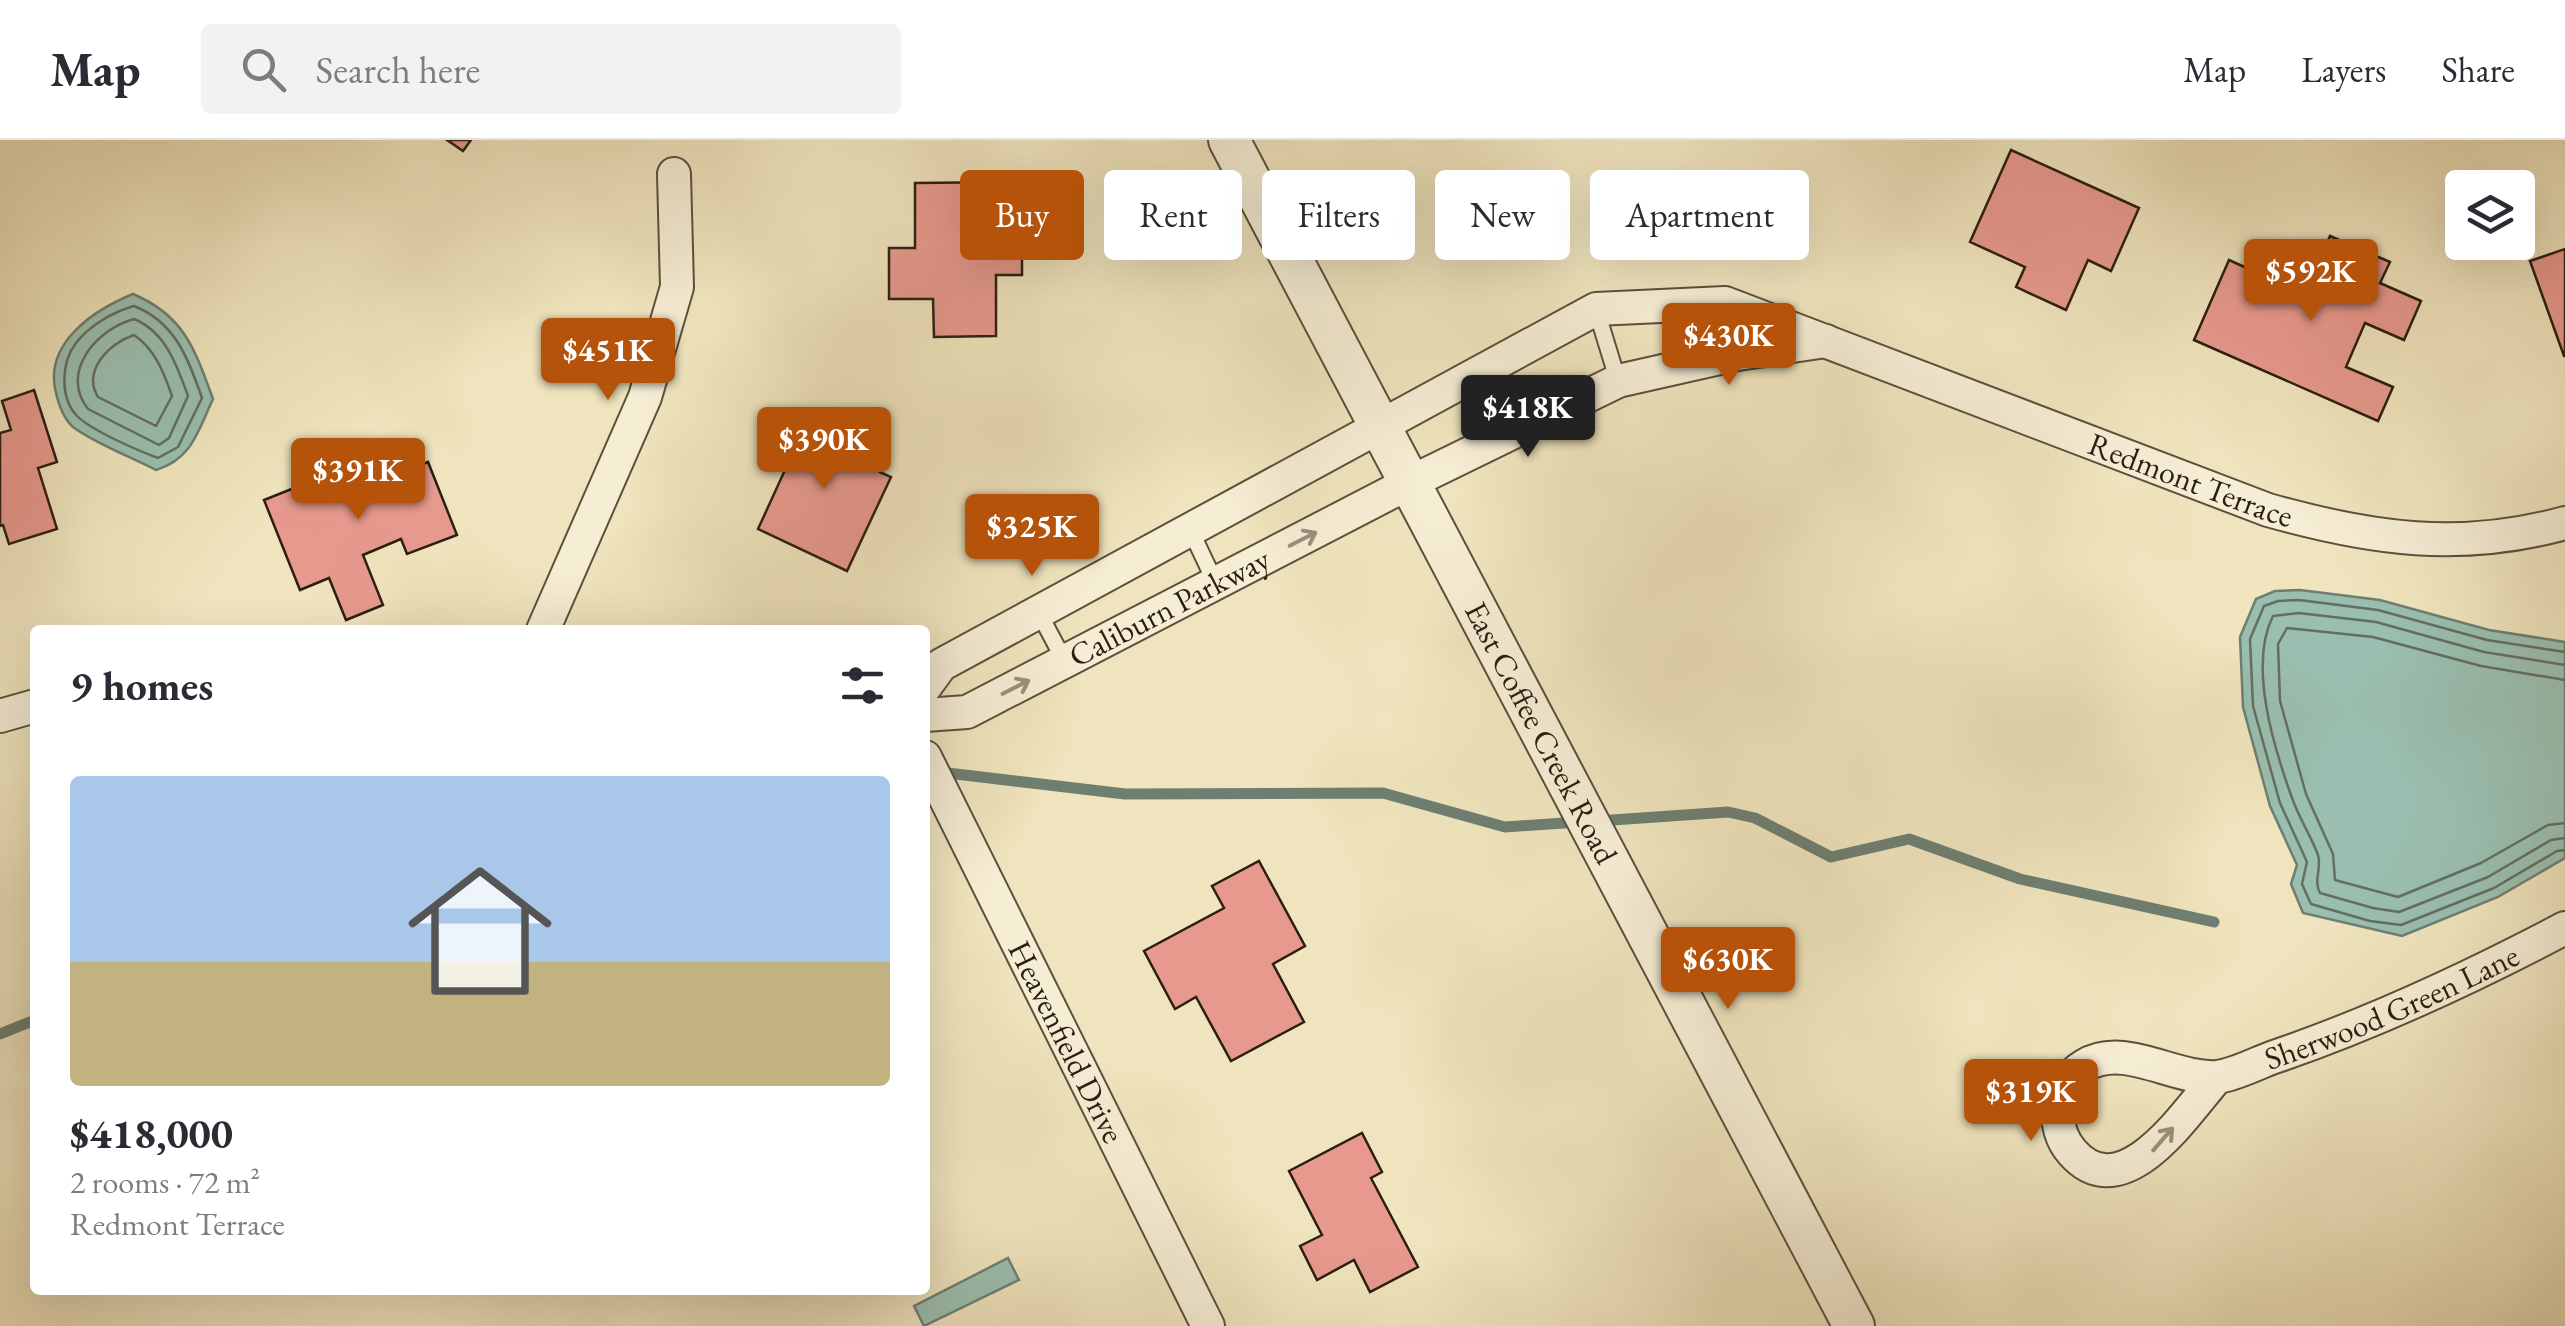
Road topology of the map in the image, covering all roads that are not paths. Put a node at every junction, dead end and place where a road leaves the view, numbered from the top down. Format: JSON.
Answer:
{"nodes":[{"id":1,"x":1228,"y":140,"type":"edge"},
{"id":2,"x":674,"y":174,"type":"dead end"},
{"id":3,"x":1596,"y":309,"type":"junction"},
{"id":4,"x":1831,"y":341,"type":"junction"},
{"id":5,"x":1618,"y":381,"type":"junction"},
{"id":6,"x":1379,"y":426,"type":"junction"},
{"id":7,"x":1410,"y":483,"type":"junction"},
{"id":8,"x":2565,"y":523,"type":"edge"},
{"id":9,"x":1190,"y":528,"type":"junction"},
{"id":10,"x":1216,"y":584,"type":"junction"},
{"id":11,"x":1038,"y":612,"type":"junction"},
{"id":12,"x":545,"y":625,"type":"edge"},
{"id":13,"x":1065,"y":662,"type":"junction"},
{"id":14,"x":930,"y":679,"type":"edge"},
{"id":15,"x":30,"y":707,"type":"edge"},
{"id":16,"x":930,"y":715,"type":"edge"},
{"id":17,"x":0,"y":716,"type":"edge"},
{"id":18,"x":930,"y":766,"type":"edge"},
{"id":19,"x":2565,"y":928,"type":"edge"},
{"id":20,"x":2217,"y":1076,"type":"junction"},
{"id":21,"x":1208,"y":1326,"type":"edge"},
{"id":22,"x":1854,"y":1326,"type":"edge"}],
"edges":[{"from":1,"to":6,"type":"street","name":"East Coffee Creek Road"},
{"from":2,"to":12,"type":"street"},
{"from":3,"to":4,"type":"street","name":"Redmont Terrace"},
{"from":3,"to":5,"type":"lane"},
{"from":3,"to":6,"type":"street","name":"Redmont Terrace"},
{"from":4,"to":5,"type":"street","name":"Redmont Terrace"},
{"from":4,"to":8,"type":"street","name":"Redmont Terrace"},
{"from":5,"to":7,"type":"street","name":"Redmont Terrace"},
{"from":6,"to":7,"type":"street","name":"East Coffee Creek Road"},
{"from":6,"to":9,"type":"street","name":"Caliburn Parkway"},
{"from":10,"to":7,"type":"street","name":"Caliburn Parkway","one_way":true},
{"from":7,"to":22,"type":"street","name":"East Coffee Creek Road"},
{"from":9,"to":10,"type":"lane"},
{"from":9,"to":11,"type":"street","name":"Caliburn Parkway"},
{"from":10,"to":13,"type":"street","name":"Caliburn Parkway"},
{"from":11,"to":13,"type":"lane"},
{"from":11,"to":14,"type":"street","name":"Caliburn Parkway"},
{"from":16,"to":13,"type":"street","name":"Caliburn Parkway","one_way":true},
{"from":15,"to":17,"type":"street"},
{"from":18,"to":21,"type":"street","name":"Heavenfield Drive"},
{"from":19,"to":20,"type":"street","name":"Sherwood Green Lane"},
{"from":20,"to":20,"type":"street","name":"Sherwood Green Lane","one_way":true}]}
